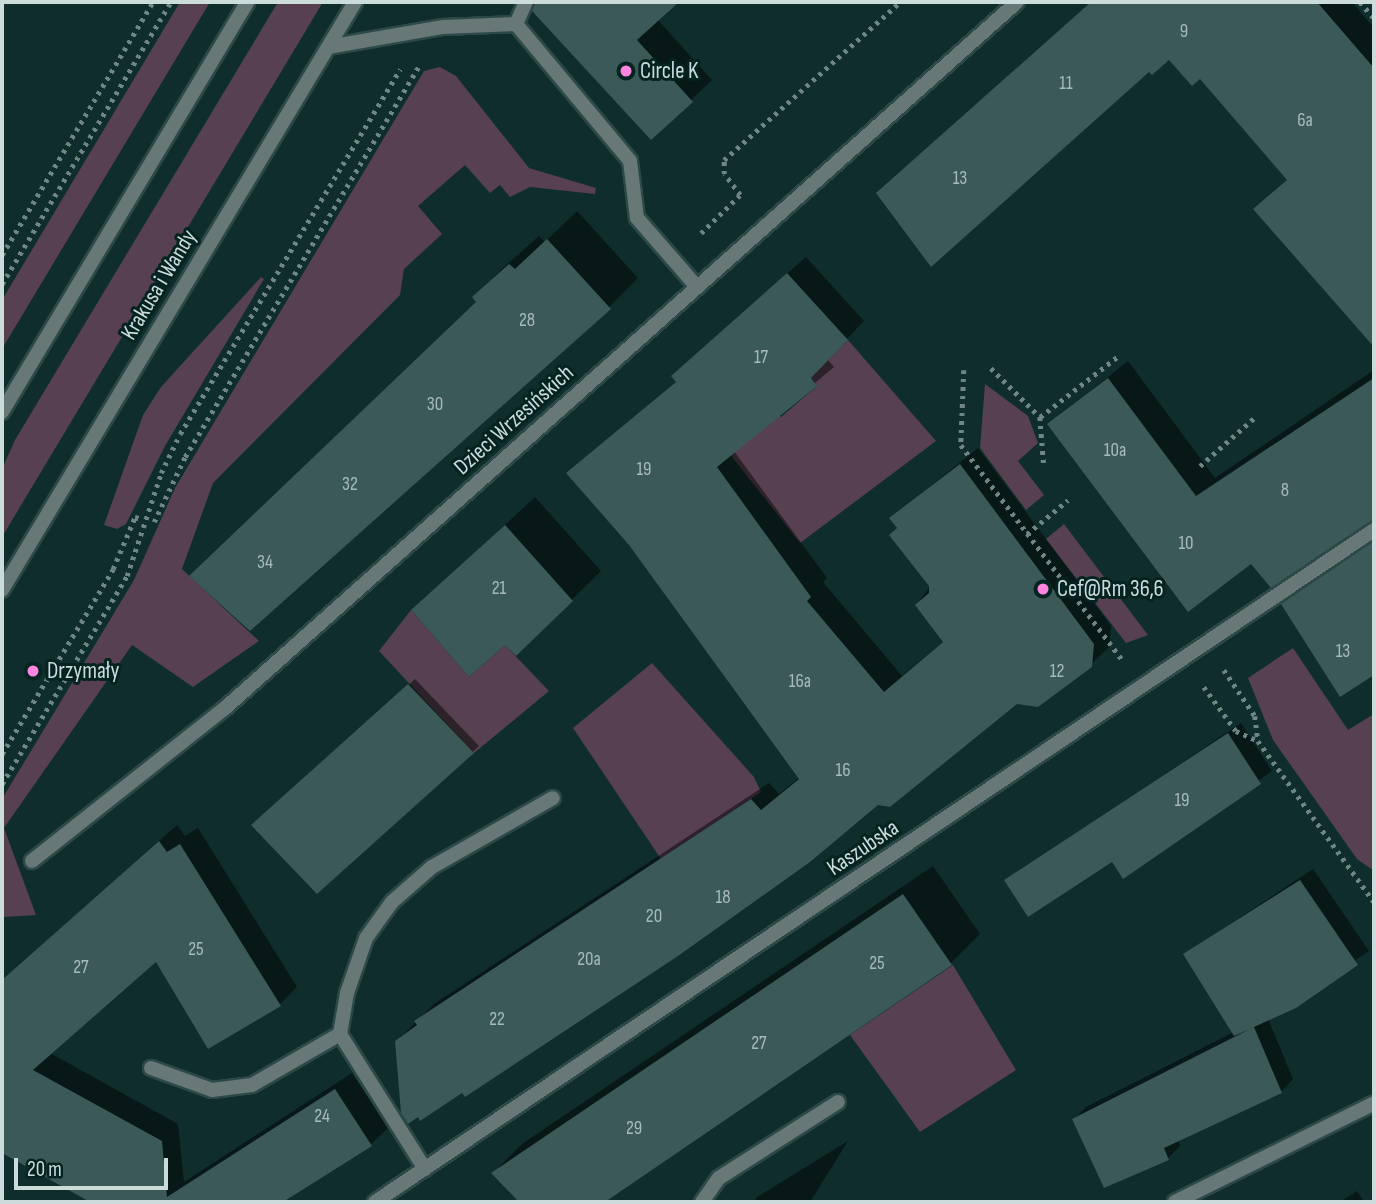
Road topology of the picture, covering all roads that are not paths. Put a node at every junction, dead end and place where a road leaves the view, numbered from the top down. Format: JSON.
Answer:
{"nodes":[{"id":1,"x":247,"y":2,"type":"edge"},
{"id":2,"x":355,"y":2,"type":"edge"},
{"id":3,"x":526,"y":2,"type":"edge"},
{"id":4,"x":1017,"y":2,"type":"edge"},
{"id":5,"x":516,"y":24,"type":"junction"},
{"id":6,"x":328,"y":47,"type":"junction"},
{"id":7,"x":697,"y":287,"type":"junction"},
{"id":8,"x":2,"y":412,"type":"edge"},
{"id":9,"x":1374,"y":530,"type":"edge"},
{"id":10,"x":2,"y":590,"type":"edge"},
{"id":11,"x":553,"y":798,"type":"dead end"},
{"id":12,"x":32,"y":861,"type":"dead end"},
{"id":13,"x":340,"y":1034,"type":"junction"},
{"id":14,"x":151,"y":1068,"type":"dead end"},
{"id":15,"x":838,"y":1102,"type":"dead end"},
{"id":16,"x":1374,"y":1103,"type":"edge"},
{"id":17,"x":425,"y":1169,"type":"junction"},
{"id":18,"x":375,"y":1202,"type":"edge"},
{"id":19,"x":702,"y":1202,"type":"edge"},
{"id":20,"x":1175,"y":1202,"type":"edge"}],
"edges":[{"from":1,"to":8,"type":"street"},
{"from":2,"to":6,"type":"street","name":"Krakusa i Wandy"},
{"from":3,"to":5,"type":"street"},
{"from":4,"to":7,"type":"street","name":"Dzieci Wrzesińskich"},
{"from":5,"to":6,"type":"street"},
{"from":5,"to":7,"type":"street"},
{"from":6,"to":10,"type":"street","name":"Krakusa i Wandy"},
{"from":7,"to":12,"type":"street","name":"Dzieci Wrzesińskich"},
{"from":9,"to":17,"type":"street","name":"Kaszubska"},
{"from":11,"to":13,"type":"street"},
{"from":13,"to":14,"type":"street"},
{"from":13,"to":17,"type":"street"},
{"from":15,"to":19,"type":"street"},
{"from":16,"to":20,"type":"street"},
{"from":17,"to":18,"type":"street","name":"Kaszubska"}]}
